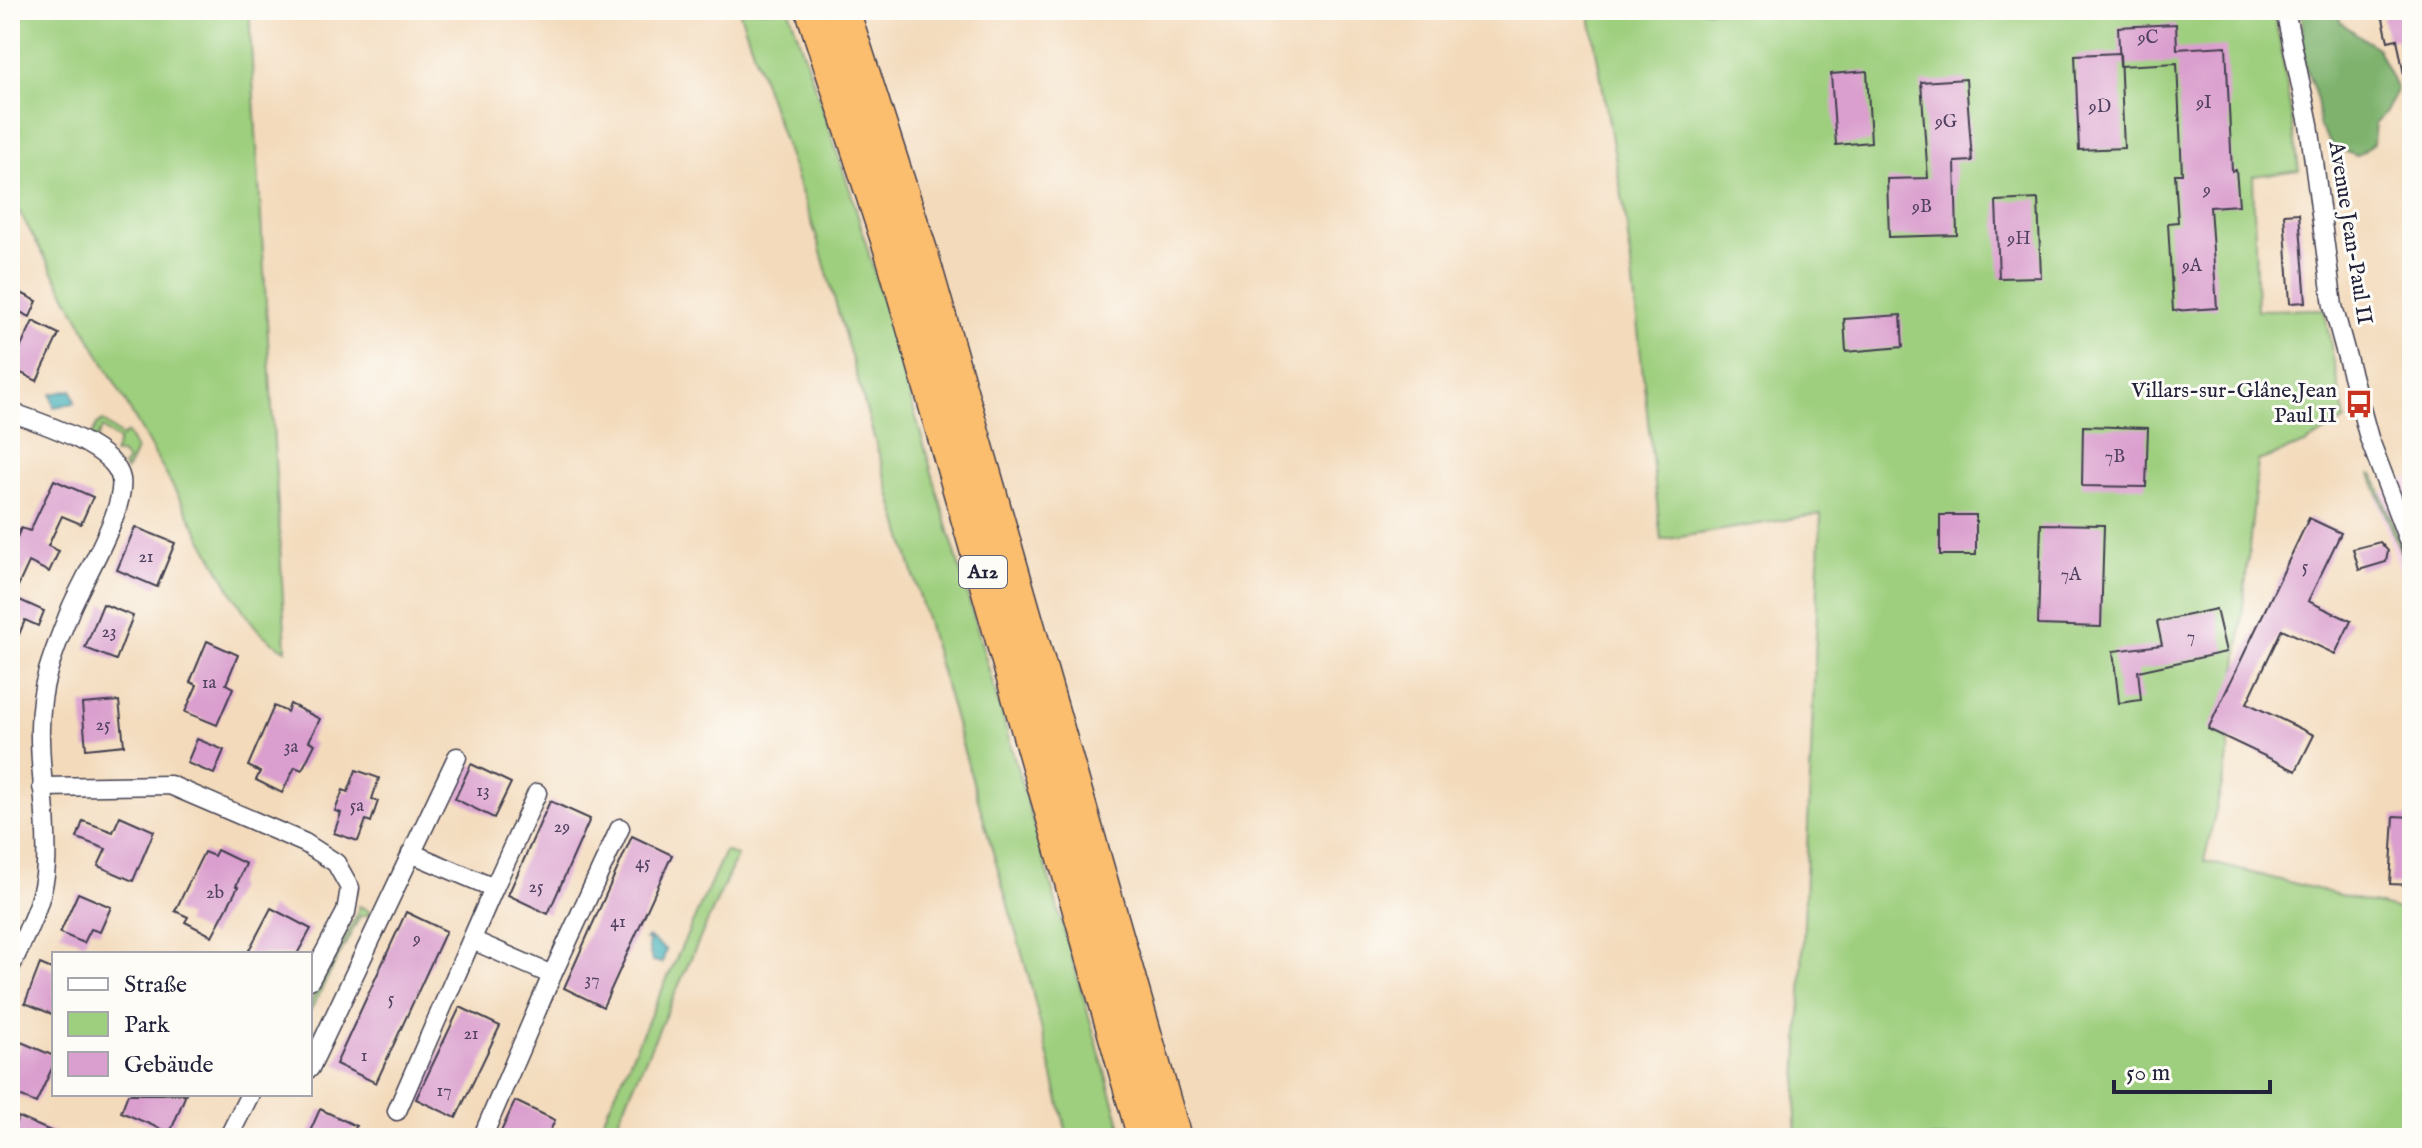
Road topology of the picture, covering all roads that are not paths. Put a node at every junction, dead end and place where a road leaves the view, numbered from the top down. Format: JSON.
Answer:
{"nodes":[{"id":1,"x":812,"y":10,"type":"edge"},
{"id":2,"x":843,"y":10,"type":"edge"},
{"id":3,"x":2285,"y":10,"type":"edge"},
{"id":4,"x":10,"y":412,"type":"edge"},
{"id":5,"x":2412,"y":550,"type":"edge"},
{"id":6,"x":457,"y":757,"type":"dead end"},
{"id":7,"x":42,"y":787,"type":"junction"},
{"id":8,"x":537,"y":793,"type":"dead end"},
{"id":9,"x":620,"y":828,"type":"dead end"},
{"id":10,"x":411,"y":853,"type":"junction"},
{"id":11,"x":494,"y":888,"type":"junction"},
{"id":12,"x":472,"y":940,"type":"junction"},
{"id":13,"x":10,"y":968,"type":"edge"},
{"id":14,"x":552,"y":975,"type":"junction"},
{"id":15,"x":312,"y":976,"type":"edge"},
{"id":16,"x":312,"y":1064,"type":"edge"},
{"id":17,"x":249,"y":1096,"type":"edge"},
{"id":18,"x":397,"y":1111,"type":"dead end"},
{"id":19,"x":228,"y":1138,"type":"edge"},
{"id":20,"x":482,"y":1138,"type":"edge"},
{"id":21,"x":1144,"y":1138,"type":"edge"},
{"id":22,"x":1175,"y":1138,"type":"edge"}],
"edges":[{"from":1,"to":21,"type":"highway","number":"A12"},
{"from":2,"to":22,"type":"highway","number":"A12"},
{"from":3,"to":5,"type":"street","name":"Avenue Jean-Paul II"},
{"from":4,"to":7,"type":"street"},
{"from":6,"to":10,"type":"street"},
{"from":7,"to":13,"type":"street"},
{"from":7,"to":15,"type":"street"},
{"from":8,"to":11,"type":"street"},
{"from":9,"to":14,"type":"street"},
{"from":10,"to":11,"type":"street"},
{"from":10,"to":16,"type":"street"},
{"from":11,"to":12,"type":"street"},
{"from":12,"to":14,"type":"street"},
{"from":12,"to":18,"type":"street"},
{"from":14,"to":20,"type":"street"},
{"from":17,"to":19,"type":"street"}]}
